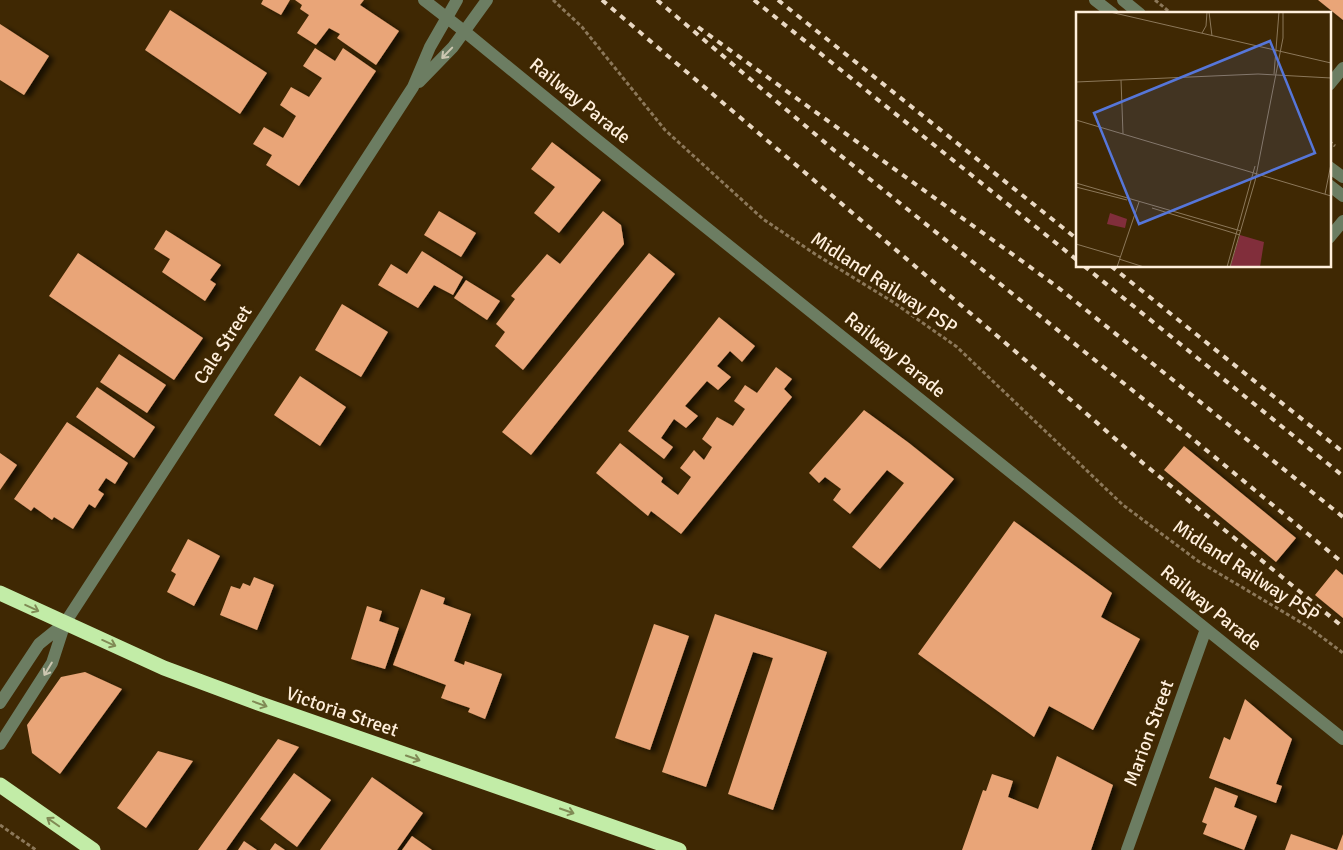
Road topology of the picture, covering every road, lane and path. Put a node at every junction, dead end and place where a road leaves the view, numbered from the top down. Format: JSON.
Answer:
{"nodes":[{"id":1,"x":424,"y":0,"type":"edge"},
{"id":2,"x":457,"y":0,"type":"edge"},
{"id":3,"x":487,"y":0,"type":"edge"},
{"id":4,"x":553,"y":0,"type":"edge"},
{"id":5,"x":1095,"y":0,"type":"edge"},
{"id":6,"x":1123,"y":0,"type":"edge"},
{"id":7,"x":1155,"y":0,"type":"edge"},
{"id":8,"x":1110,"y":12,"type":"edge"},
{"id":9,"x":1138,"y":12,"type":"edge"},
{"id":10,"x":1170,"y":12,"type":"edge"},
{"id":11,"x":447,"y":18,"type":"junction"},
{"id":12,"x":464,"y":31,"type":"junction"},
{"id":13,"x":1343,"y":68,"type":"edge"},
{"id":14,"x":1330,"y":84,"type":"edge"},
{"id":15,"x":413,"y":87,"type":"junction"},
{"id":16,"x":1330,"y":142,"type":"edge"},
{"id":17,"x":1335,"y":146,"type":"dead end"},
{"id":18,"x":1330,"y":168,"type":"edge"},
{"id":19,"x":1343,"y":177,"type":"edge"},
{"id":20,"x":1330,"y":186,"type":"edge"},
{"id":21,"x":1343,"y":196,"type":"edge"},
{"id":22,"x":1343,"y":222,"type":"edge"},
{"id":23,"x":1330,"y":237,"type":"edge"},
{"id":24,"x":0,"y":593,"type":"edge"},
{"id":25,"x":65,"y":623,"type":"junction"},
{"id":26,"x":1206,"y":629,"type":"junction"},
{"id":27,"x":1343,"y":653,"type":"edge"},
{"id":28,"x":0,"y":702,"type":"edge"},
{"id":29,"x":1343,"y":739,"type":"edge"},
{"id":30,"x":0,"y":744,"type":"edge"},
{"id":31,"x":0,"y":785,"type":"edge"},
{"id":32,"x":0,"y":825,"type":"edge"},
{"id":33,"x":36,"y":850,"type":"edge"},
{"id":34,"x":93,"y":850,"type":"edge"},
{"id":35,"x":679,"y":850,"type":"edge"},
{"id":36,"x":1127,"y":850,"type":"edge"}],
"edges":[{"from":1,"to":11,"type":"street","name":"Railway Parade"},
{"from":2,"to":11,"type":"street","name":"Cale Street"},
{"from":3,"to":12,"type":"street","name":"Cale Street"},
{"from":4,"to":27,"type":"path","name":"Midland Railway PSP"},
{"from":5,"to":8,"type":"street"},
{"from":6,"to":9,"type":"street"},
{"from":7,"to":10,"type":"path"},
{"from":11,"to":12,"type":"street","name":"Railway Parade"},
{"from":11,"to":15,"type":"street","name":"Cale Street"},
{"from":12,"to":15,"type":"street","name":"Cale Street","one_way":true},
{"from":12,"to":26,"type":"street","name":"Railway Parade"},
{"from":13,"to":14,"type":"street"},
{"from":15,"to":25,"type":"street","name":"Cale Street"},
{"from":16,"to":17,"type":"path"},
{"from":18,"to":19,"type":"street"},
{"from":20,"to":21,"type":"street"},
{"from":22,"to":23,"type":"street"},
{"from":24,"to":25,"type":"highway","name":"Victoria Street","one_way":true},
{"from":25,"to":28,"type":"street","name":"Cale Street"},
{"from":25,"to":30,"type":"street","name":"Cale Street","one_way":true},
{"from":25,"to":35,"type":"highway","name":"Victoria Street","one_way":true},
{"from":26,"to":29,"type":"street","name":"Railway Parade"},
{"from":26,"to":36,"type":"street","name":"Marion Street"},
{"from":34,"to":31,"type":"highway","one_way":true},
{"from":32,"to":33,"type":"path"}]}
